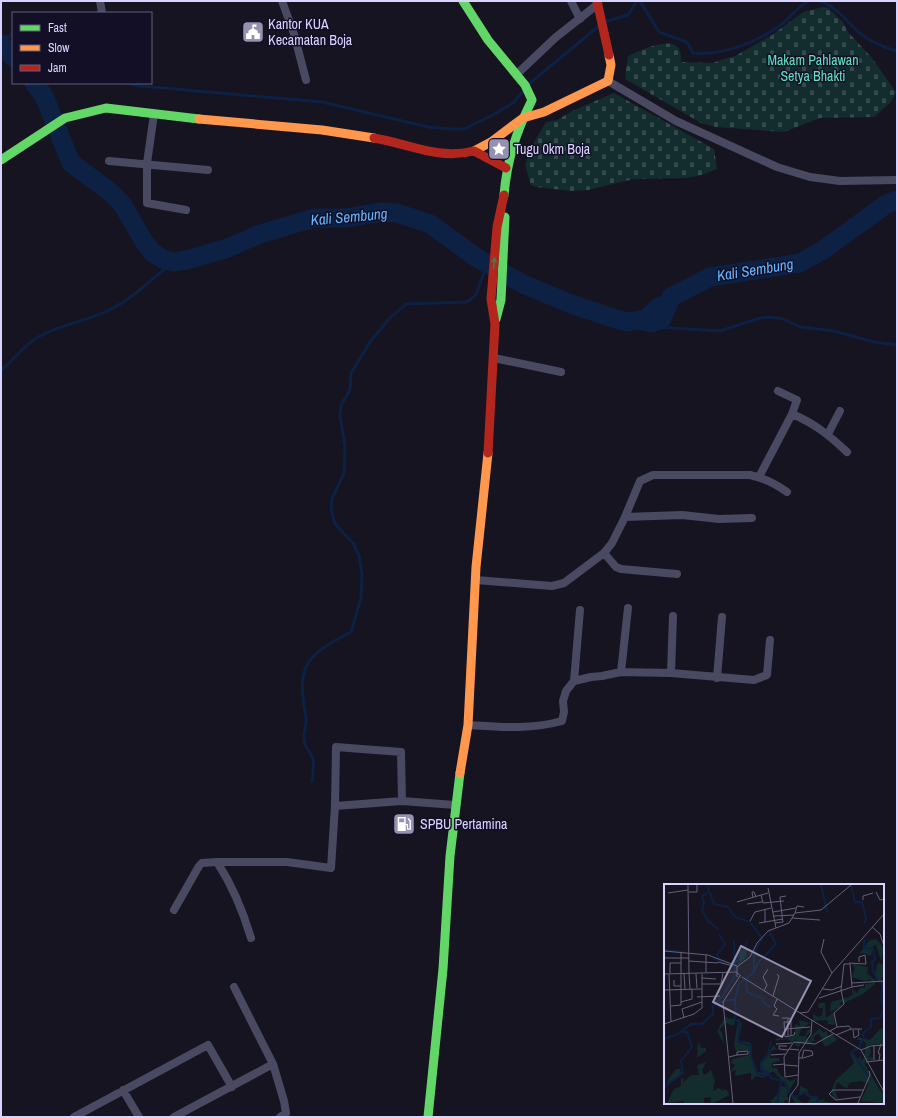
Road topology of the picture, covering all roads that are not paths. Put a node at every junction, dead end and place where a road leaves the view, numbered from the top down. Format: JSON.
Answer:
{"nodes":[{"id":1,"x":100,"y":1,"type":"edge"},
{"id":2,"x":282,"y":1,"type":"edge"},
{"id":3,"x":463,"y":1,"type":"edge"},
{"id":4,"x":571,"y":1,"type":"edge"},
{"id":5,"x":598,"y":5,"type":"edge"},
{"id":6,"x":102,"y":12,"type":"edge"},
{"id":7,"x":580,"y":19,"type":"junction"},
{"id":8,"x":517,"y":74,"type":"junction"},
{"id":9,"x":306,"y":80,"type":"dead end"},
{"id":10,"x":608,"y":80,"type":"junction"},
{"id":11,"x":154,"y":114,"type":"junction"},
{"id":12,"x":523,"y":118,"type":"junction"},
{"id":13,"x":474,"y":151,"type":"junction"},
{"id":14,"x":1,"y":160,"type":"edge"},
{"id":15,"x":109,"y":161,"type":"dead end"},
{"id":16,"x":147,"y":163,"type":"junction"},
{"id":17,"x":506,"y":168,"type":"junction"},
{"id":18,"x":208,"y":170,"type":"dead end"},
{"id":19,"x":897,"y":180,"type":"edge"},
{"id":20,"x":186,"y":210,"type":"dead end"},
{"id":21,"x":501,"y":227,"type":"junction"},
{"id":22,"x":495,"y":324,"type":"junction"},
{"id":23,"x":494,"y":358,"type":"junction"},
{"id":24,"x":561,"y":372,"type":"dead end"},
{"id":25,"x":778,"y":391,"type":"dead end"},
{"id":26,"x":840,"y":410,"type":"dead end"},
{"id":27,"x":792,"y":414,"type":"junction"},
{"id":28,"x":828,"y":434,"type":"junction"},
{"id":29,"x":847,"y":452,"type":"dead end"},
{"id":30,"x":759,"y":477,"type":"junction"},
{"id":31,"x":787,"y":492,"type":"dead end"},
{"id":32,"x":625,"y":518,"type":"junction"},
{"id":33,"x":752,"y":518,"type":"dead end"},
{"id":34,"x":604,"y":553,"type":"junction"},
{"id":35,"x":677,"y":574,"type":"dead end"},
{"id":36,"x":476,"y":580,"type":"junction"},
{"id":37,"x":628,"y":608,"type":"dead end"},
{"id":38,"x":580,"y":610,"type":"dead end"},
{"id":39,"x":673,"y":616,"type":"dead end"},
{"id":40,"x":722,"y":617,"type":"dead end"},
{"id":41,"x":770,"y":640,"type":"dead end"},
{"id":42,"x":621,"y":672,"type":"junction"},
{"id":43,"x":671,"y":673,"type":"junction"},
{"id":44,"x":717,"y":678,"type":"junction"},
{"id":45,"x":574,"y":681,"type":"junction"},
{"id":46,"x":468,"y":724,"type":"junction"},
{"id":47,"x":402,"y":801,"type":"junction"},
{"id":48,"x":455,"y":805,"type":"junction"},
{"id":49,"x":335,"y":806,"type":"junction"},
{"id":50,"x":217,"y":862,"type":"junction"},
{"id":51,"x":174,"y":910,"type":"dead end"},
{"id":52,"x":251,"y":938,"type":"dead end"},
{"id":53,"x":234,"y":987,"type":"dead end"},
{"id":54,"x":273,"y":1064,"type":"junction"},
{"id":55,"x":232,"y":1087,"type":"junction"},
{"id":56,"x":123,"y":1090,"type":"junction"},
{"id":57,"x":74,"y":1117,"type":"edge"},
{"id":58,"x":138,"y":1117,"type":"edge"},
{"id":59,"x":174,"y":1117,"type":"edge"},
{"id":60,"x":280,"y":1117,"type":"edge"},
{"id":61,"x":428,"y":1117,"type":"edge"}],
"edges":[{"from":1,"to":6,"type":"street"},
{"from":2,"to":9,"type":"street"},
{"from":3,"to":8,"type":"main road"},
{"from":4,"to":7,"type":"street"},
{"from":5,"to":7,"type":"street"},
{"from":5,"to":10,"type":"main road"},
{"from":7,"to":8,"type":"street"},
{"from":8,"to":12,"type":"main road"},
{"from":10,"to":12,"type":"main road"},
{"from":10,"to":19,"type":"street"},
{"from":11,"to":13,"type":"main road"},
{"from":11,"to":14,"type":"main road"},
{"from":11,"to":16,"type":"street"},
{"from":12,"to":13,"type":"main road"},
{"from":12,"to":17,"type":"main road"},
{"from":13,"to":17,"type":"main road"},
{"from":15,"to":16,"type":"street"},
{"from":16,"to":18,"type":"street"},
{"from":16,"to":20,"type":"street"},
{"from":17,"to":21,"type":"main road"},
{"from":21,"to":22,"type":"main road"},
{"from":22,"to":21,"type":"main road","one_way":true},
{"from":22,"to":23,"type":"main road"},
{"from":23,"to":24,"type":"street"},
{"from":23,"to":36,"type":"main road"},
{"from":25,"to":27,"type":"street"},
{"from":26,"to":28,"type":"street"},
{"from":27,"to":28,"type":"street"},
{"from":27,"to":30,"type":"street"},
{"from":28,"to":29,"type":"street"},
{"from":30,"to":31,"type":"street"},
{"from":30,"to":32,"type":"street"},
{"from":32,"to":33,"type":"street"},
{"from":32,"to":34,"type":"street"},
{"from":34,"to":35,"type":"street"},
{"from":34,"to":36,"type":"street"},
{"from":36,"to":46,"type":"main road"},
{"from":37,"to":42,"type":"street"},
{"from":38,"to":45,"type":"street"},
{"from":39,"to":43,"type":"street"},
{"from":40,"to":44,"type":"street"},
{"from":41,"to":44,"type":"street"},
{"from":42,"to":43,"type":"street"},
{"from":42,"to":45,"type":"street"},
{"from":43,"to":44,"type":"street"},
{"from":45,"to":46,"type":"street"},
{"from":46,"to":48,"type":"main road"},
{"from":47,"to":48,"type":"street"},
{"from":47,"to":49,"type":"street"},
{"from":47,"to":49,"type":"street"},
{"from":48,"to":61,"type":"main road"},
{"from":49,"to":50,"type":"street"},
{"from":50,"to":51,"type":"street"},
{"from":50,"to":52,"type":"street"},
{"from":53,"to":54,"type":"street"},
{"from":54,"to":55,"type":"street"},
{"from":54,"to":60,"type":"street"},
{"from":55,"to":56,"type":"street"},
{"from":55,"to":59,"type":"street"},
{"from":56,"to":57,"type":"street"},
{"from":56,"to":58,"type":"street"}]}
